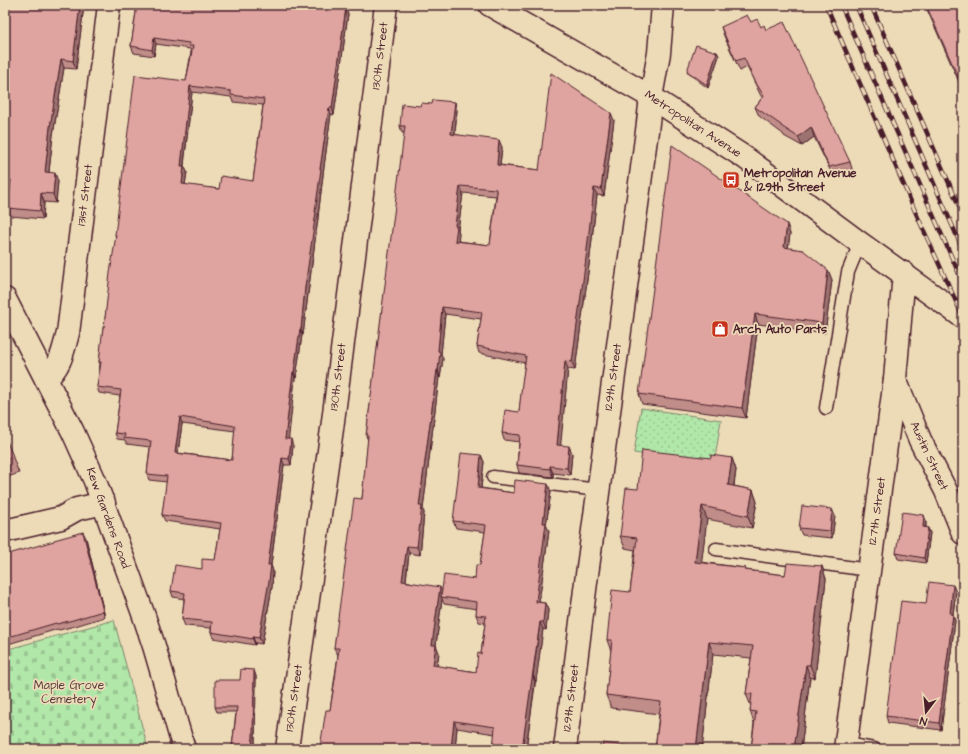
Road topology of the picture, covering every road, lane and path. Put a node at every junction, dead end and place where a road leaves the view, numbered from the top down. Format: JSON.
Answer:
{"nodes":[{"id":1,"x":109,"y":5,"type":"edge"},
{"id":2,"x":386,"y":5,"type":"edge"},
{"id":3,"x":490,"y":5,"type":"edge"},
{"id":4,"x":663,"y":5,"type":"edge"},
{"id":5,"x":651,"y":97,"type":"junction"},
{"id":6,"x":860,"y":243,"type":"junction"},
{"id":7,"x":904,"y":273,"type":"junction"},
{"id":8,"x":5,"y":299,"type":"edge"},
{"id":9,"x":963,"y":317,"type":"edge"},
{"id":10,"x":46,"y":379,"type":"junction"},
{"id":11,"x":895,"y":379,"type":"junction"},
{"id":12,"x":826,"y":408,"type":"dead end"},
{"id":13,"x":493,"y":476,"type":"dead end"},
{"id":14,"x":598,"y":490,"type":"junction"},
{"id":15,"x":104,"y":503,"type":"junction"},
{"id":16,"x":5,"y":531,"type":"edge"},
{"id":17,"x":963,"y":533,"type":"edge"},
{"id":18,"x":716,"y":548,"type":"dead end"},
{"id":19,"x":869,"y":570,"type":"junction"},
{"id":20,"x":845,"y":747,"type":"edge"},
{"id":21,"x":184,"y":749,"type":"edge"},
{"id":22,"x":287,"y":749,"type":"edge"},
{"id":23,"x":565,"y":749,"type":"edge"},
{"id":24,"x":874,"y":749,"type":"edge"}],
"edges":[{"from":1,"to":10,"type":"street","name":"131st Street"},
{"from":2,"to":22,"type":"street","name":"130th Street"},
{"from":3,"to":5,"type":"street","name":"Metropolitan Avenue"},
{"from":4,"to":5,"type":"street","name":"129th Street"},
{"from":5,"to":6,"type":"street","name":"Metropolitan Avenue"},
{"from":5,"to":14,"type":"street","name":"129th Street"},
{"from":6,"to":7,"type":"street","name":"Metropolitan Avenue"},
{"from":6,"to":12,"type":"lane"},
{"from":7,"to":9,"type":"street","name":"Metropolitan Avenue"},
{"from":7,"to":11,"type":"street","name":"127th Street"},
{"from":8,"to":10,"type":"street","name":"Kew Gardens Road"},
{"from":10,"to":15,"type":"street","name":"Kew Gardens Road"},
{"from":11,"to":17,"type":"street","name":"Austin Street"},
{"from":11,"to":19,"type":"street","name":"127th Street"},
{"from":13,"to":14,"type":"lane"},
{"from":14,"to":23,"type":"street","name":"129th Street"},
{"from":15,"to":16,"type":"street"},
{"from":15,"to":21,"type":"street","name":"Kew Gardens Road"},
{"from":18,"to":19,"type":"lane"},
{"from":19,"to":20,"type":"street","name":"127th Street"},
{"from":20,"to":24,"type":"lane"}]}
